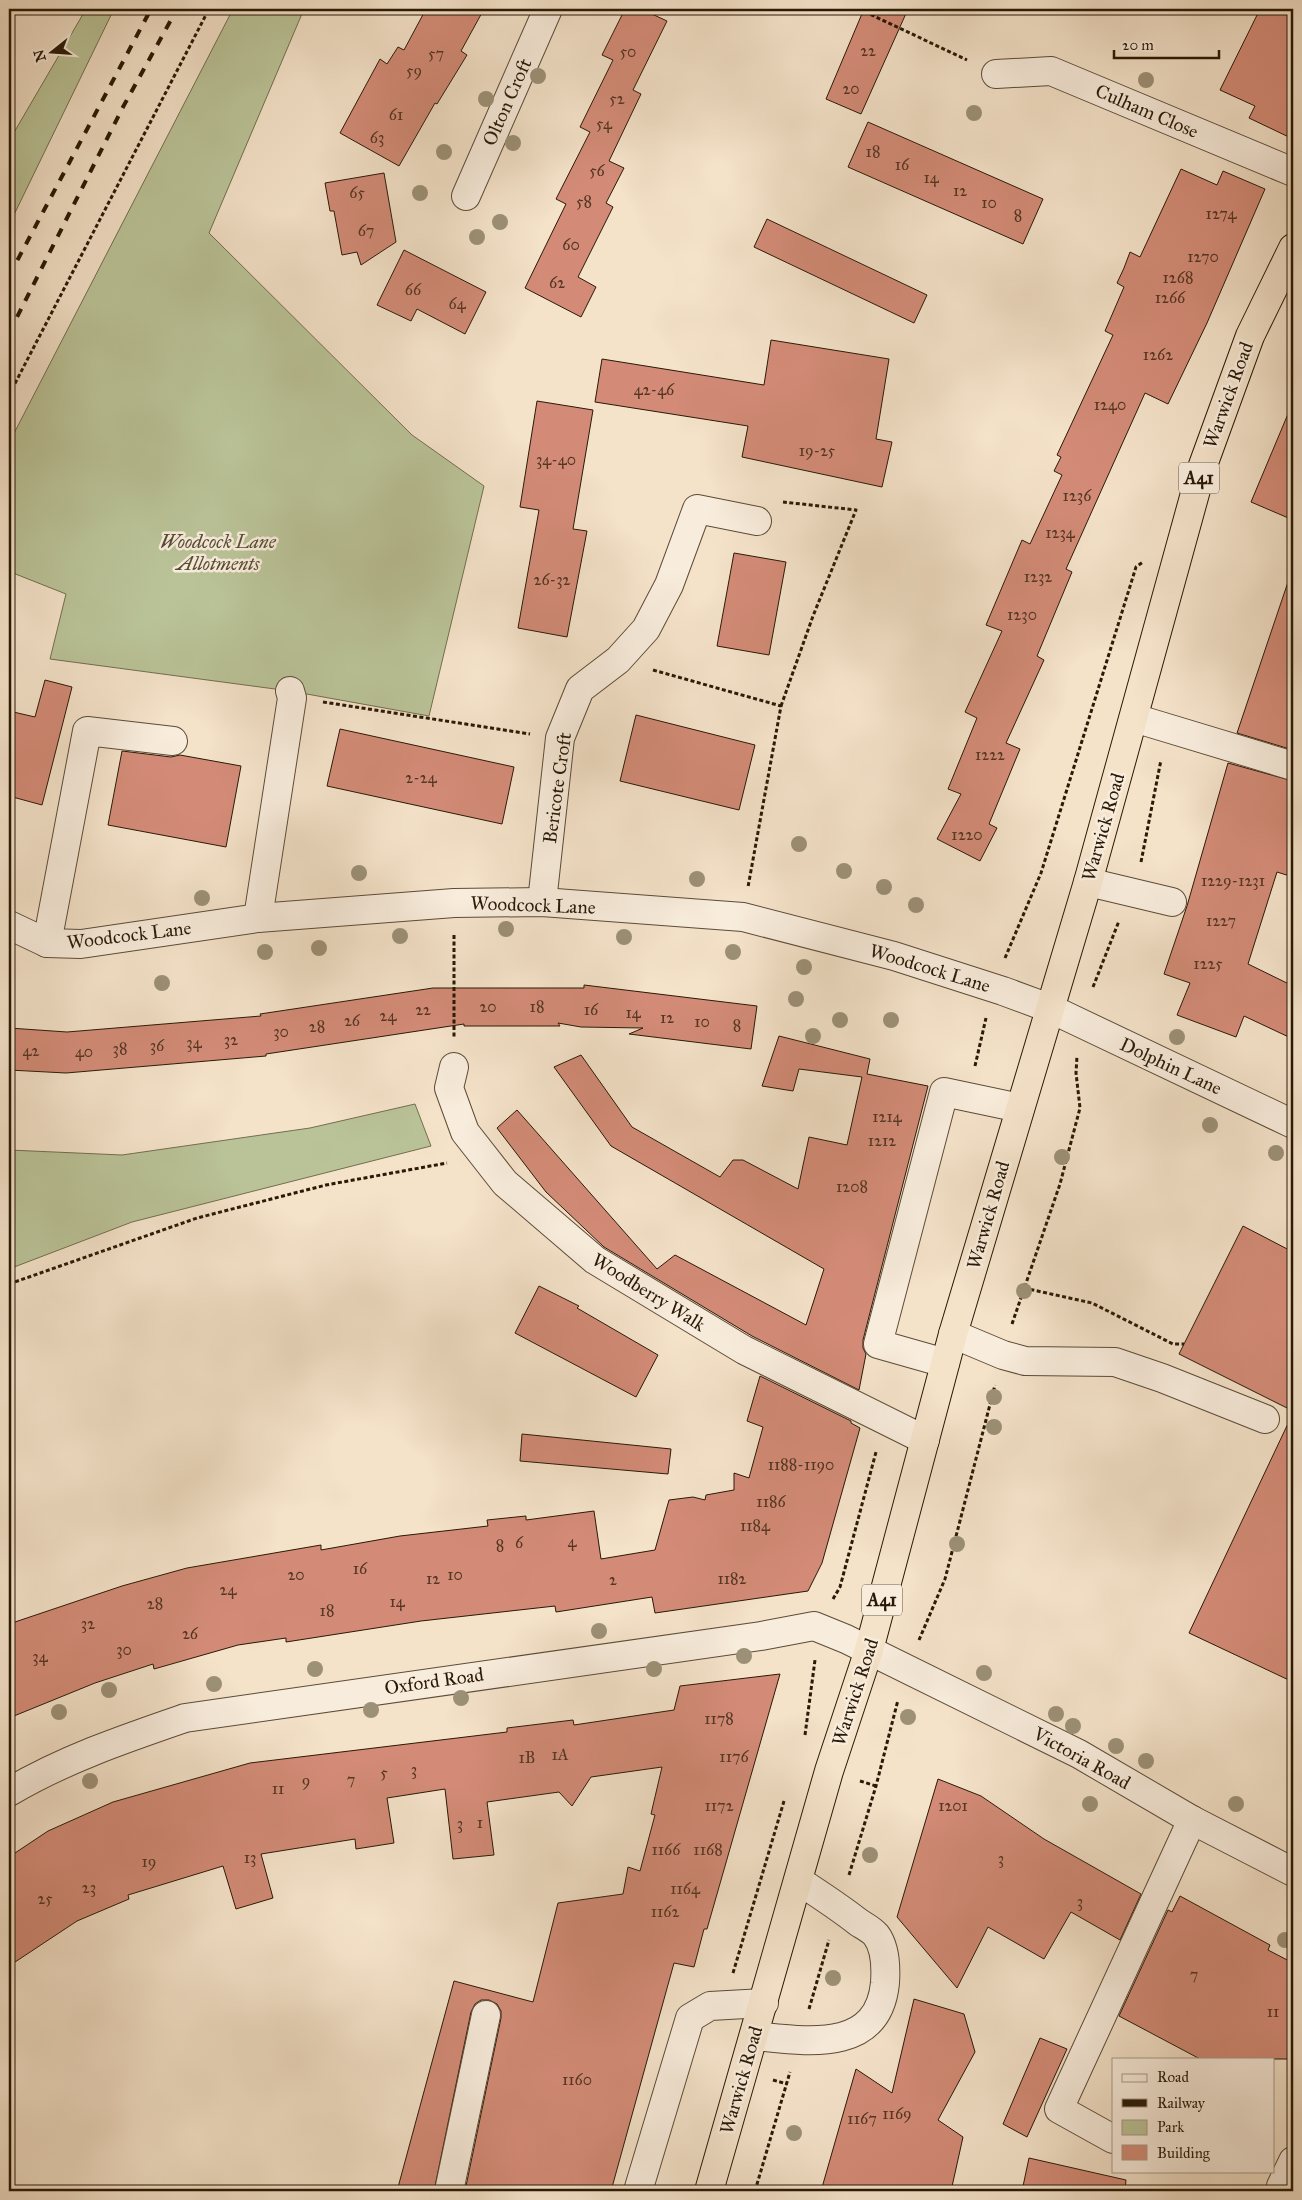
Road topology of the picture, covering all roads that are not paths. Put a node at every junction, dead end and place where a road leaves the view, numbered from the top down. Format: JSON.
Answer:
{"nodes":[{"id":1,"x":548,"y":9,"type":"edge"},
{"id":2,"x":996,"y":74,"type":"road end"},
{"id":3,"x":1293,"y":172,"type":"edge"},
{"id":4,"x":466,"y":196,"type":"dead end"},
{"id":5,"x":1293,"y":248,"type":"edge"},
{"id":6,"x":757,"y":521,"type":"road end"},
{"id":7,"x":291,"y":694,"type":"road end"},
{"id":8,"x":1134,"y":718,"type":"junction"},
{"id":9,"x":173,"y":741,"type":"dead end"},
{"id":10,"x":1293,"y":766,"type":"edge"},
{"id":11,"x":1088,"y":882,"type":"junction"},
{"id":12,"x":542,"y":902,"type":"junction"},
{"id":13,"x":1172,"y":902,"type":"dead end"},
{"id":14,"x":258,"y":918,"type":"junction"},
{"id":15,"x":9,"y":925,"type":"edge"},
{"id":16,"x":47,"y":943,"type":"junction"},
{"id":17,"x":1049,"y":1008,"type":"junction"},
{"id":18,"x":454,"y":1067,"type":"road end"},
{"id":19,"x":1020,"y":1108,"type":"junction"},
{"id":20,"x":1293,"y":1124,"type":"edge"},
{"id":21,"x":953,"y":1334,"type":"junction"},
{"id":22,"x":945,"y":1363,"type":"junction"},
{"id":23,"x":1265,"y":1419,"type":"dead end"},
{"id":24,"x":925,"y":1440,"type":"junction"},
{"id":25,"x":869,"y":1650,"type":"junction"},
{"id":26,"x":9,"y":1792,"type":"edge"},
{"id":27,"x":1192,"y":1820,"type":"junction"},
{"id":28,"x":1293,"y":1872,"type":"edge"},
{"id":29,"x":798,"y":1881,"type":"junction"},
{"id":30,"x":764,"y":2003,"type":"junction"},
{"id":31,"x":486,"y":2016,"type":"dead end"},
{"id":32,"x":754,"y":2036,"type":"junction"},
{"id":33,"x":1112,"y":2138,"type":"edge"},
{"id":34,"x":1293,"y":2161,"type":"edge"},
{"id":35,"x":449,"y":2191,"type":"edge"},
{"id":36,"x":638,"y":2191,"type":"edge"},
{"id":37,"x":710,"y":2191,"type":"edge"},
{"id":38,"x":1291,"y":2191,"type":"edge"}],
"edges":[{"from":1,"to":4,"type":"street","name":"Olton Croft"},
{"from":2,"to":3,"type":"street","name":"Culham Close"},
{"from":5,"to":8,"type":"highway","name":"Warwick Road","number":"A41"},
{"from":6,"to":12,"type":"street","name":"Bericote Croft"},
{"from":7,"to":14,"type":"street"},
{"from":8,"to":10,"type":"street"},
{"from":8,"to":11,"type":"highway","name":"Warwick Road","number":"A41"},
{"from":9,"to":16,"type":"street"},
{"from":11,"to":13,"type":"street"},
{"from":11,"to":17,"type":"highway","name":"Warwick Road","number":"A41"},
{"from":12,"to":14,"type":"street","name":"Woodcock Lane"},
{"from":12,"to":17,"type":"street","name":"Woodcock Lane"},
{"from":14,"to":16,"type":"street","name":"Woodcock Lane"},
{"from":15,"to":16,"type":"street","name":"Woodcock Lane"},
{"from":17,"to":19,"type":"highway","name":"Warwick Road","number":"A41"},
{"from":17,"to":20,"type":"street","name":"Dolphin Lane"},
{"from":18,"to":24,"type":"street","name":"Woodberry Walk"},
{"from":19,"to":21,"type":"highway","name":"Warwick Road","number":"A41"},
{"from":19,"to":22,"type":"street"},
{"from":21,"to":22,"type":"highway","name":"Warwick Road","number":"A41"},
{"from":21,"to":23,"type":"street"},
{"from":22,"to":24,"type":"highway","name":"Warwick Road","number":"A41"},
{"from":24,"to":25,"type":"highway","name":"Warwick Road","number":"A41"},
{"from":25,"to":26,"type":"street","name":"Oxford Road"},
{"from":25,"to":27,"type":"street","name":"Victoria Road"},
{"from":25,"to":29,"type":"highway","name":"Warwick Road","number":"A41"},
{"from":27,"to":28,"type":"street","name":"Victoria Road"},
{"from":27,"to":33,"type":"street"},
{"from":29,"to":30,"type":"highway","name":"Warwick Road","number":"A41"},
{"from":29,"to":32,"type":"street"},
{"from":30,"to":32,"type":"highway","name":"Warwick Road","number":"A41"},
{"from":30,"to":36,"type":"street"},
{"from":31,"to":35,"type":"street"},
{"from":32,"to":37,"type":"highway","name":"Warwick Road","number":"A41"},
{"from":34,"to":38,"type":"street"}]}
